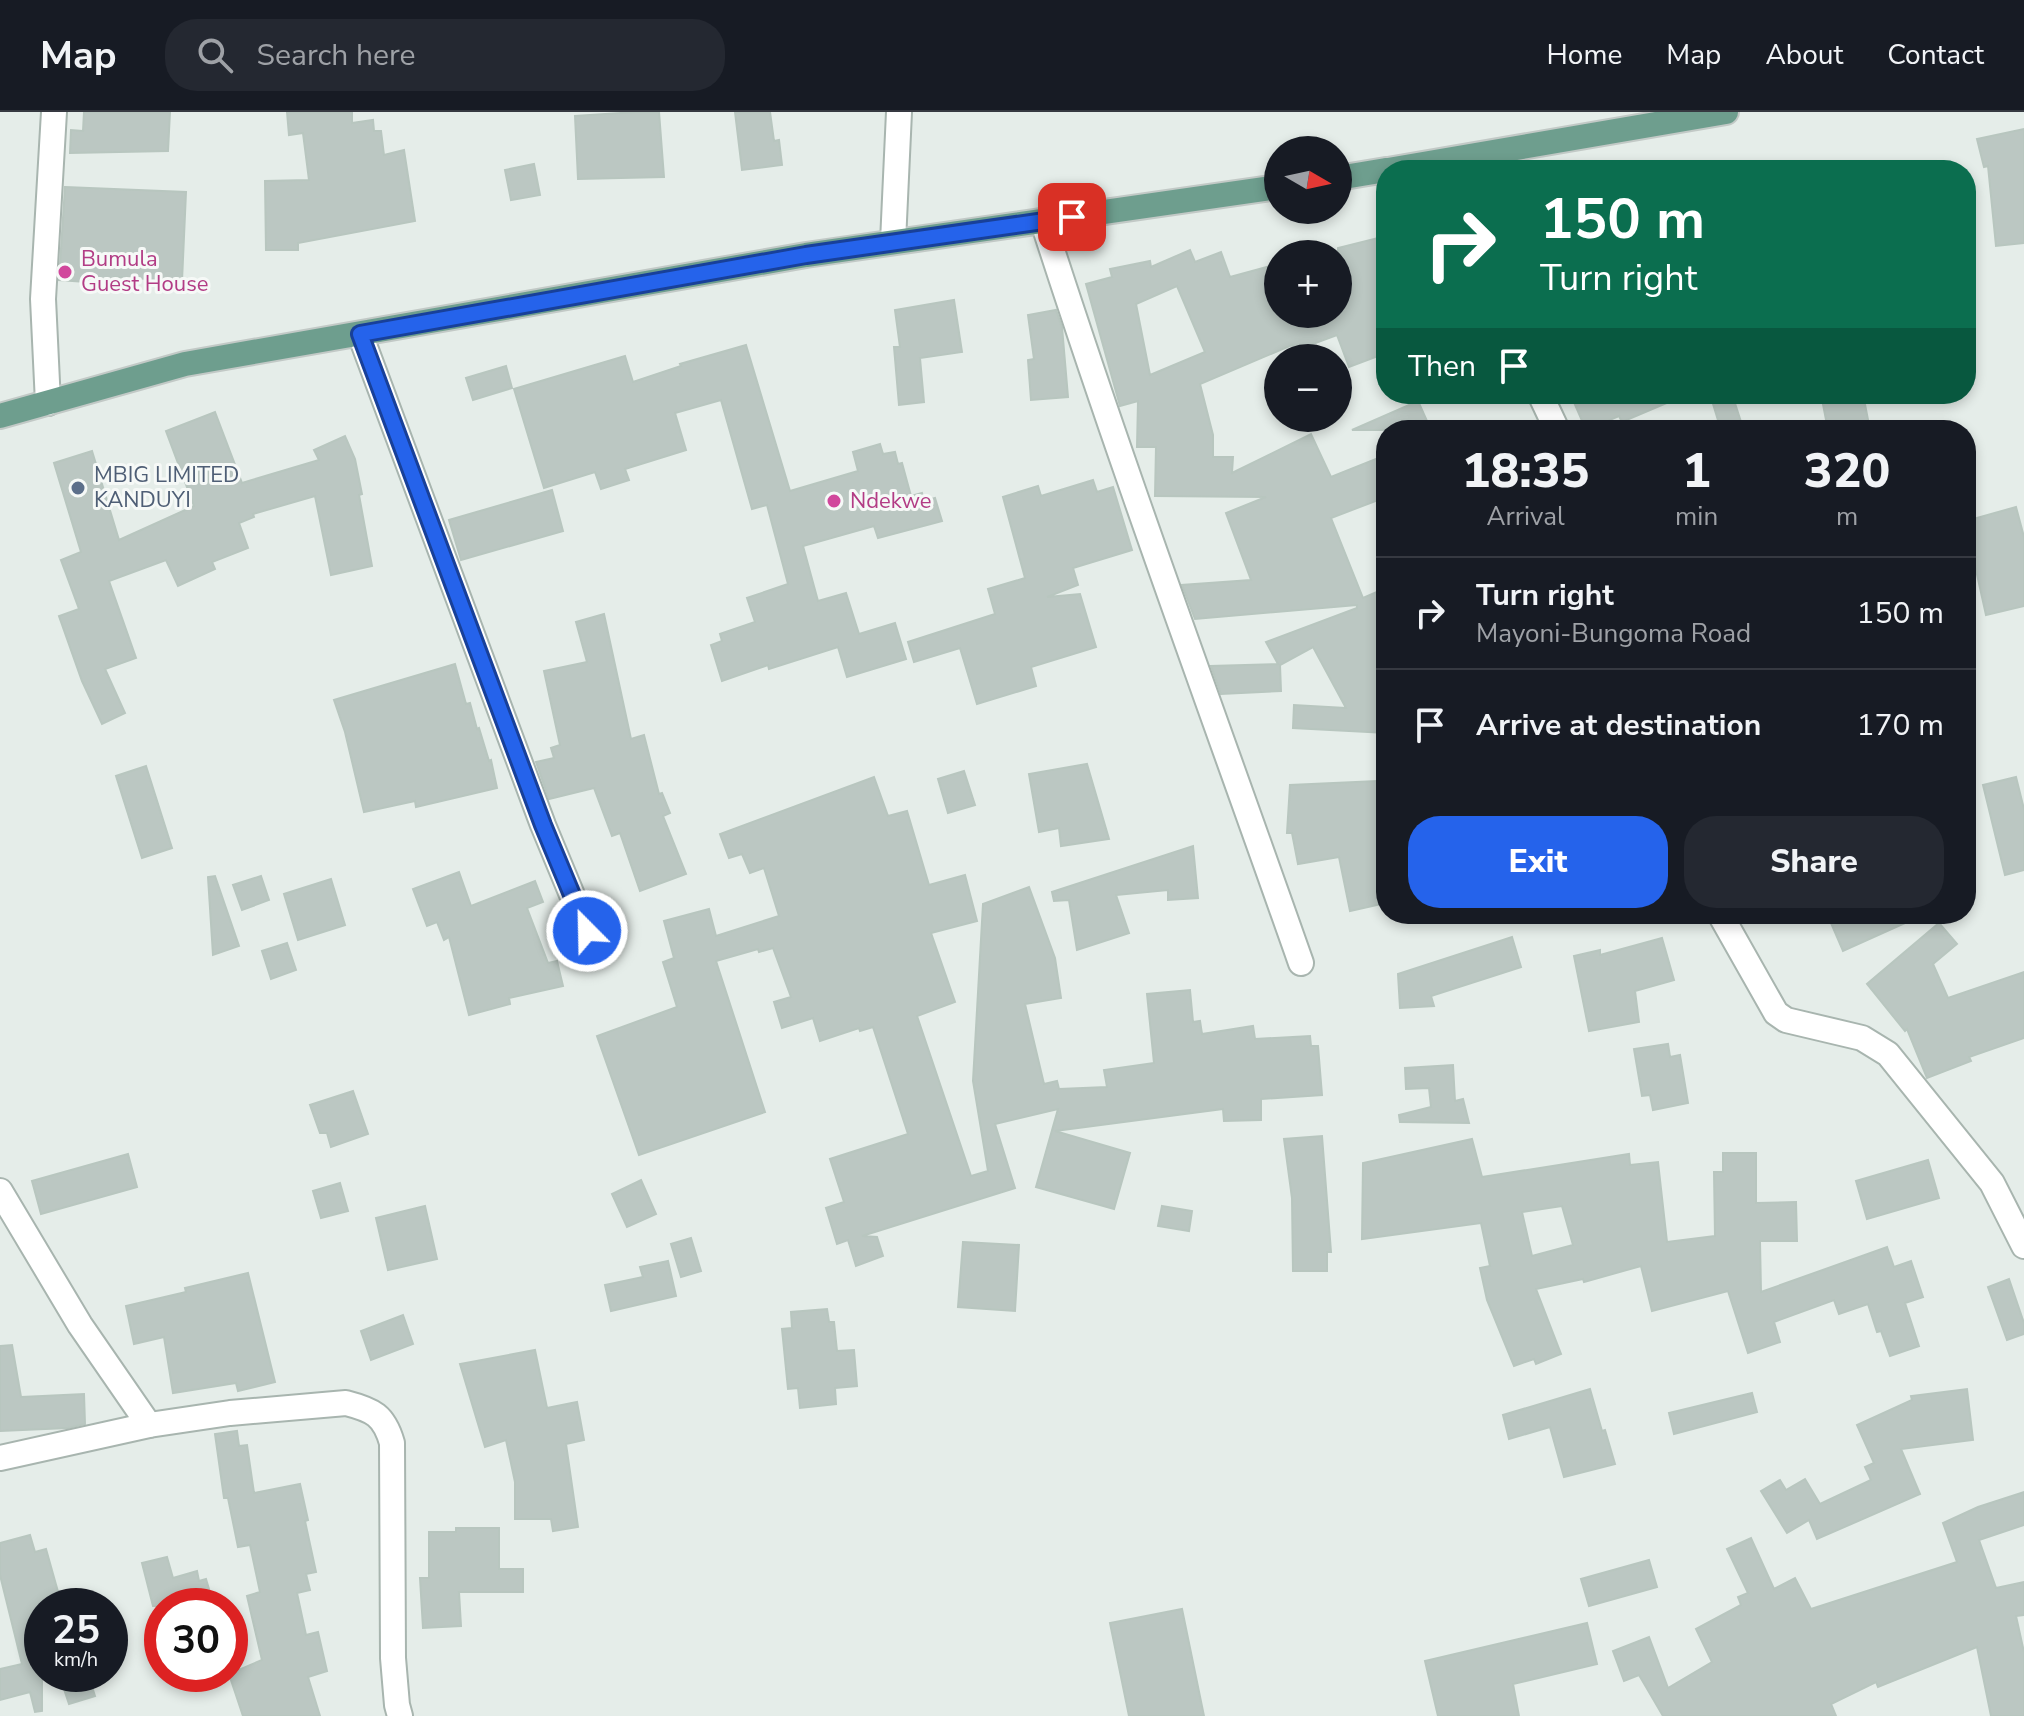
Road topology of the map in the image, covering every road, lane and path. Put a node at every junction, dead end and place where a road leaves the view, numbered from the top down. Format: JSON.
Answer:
{"nodes":[{"id":1,"x":54,"y":112,"type":"edge"},
{"id":2,"x":899,"y":112,"type":"edge"},
{"id":3,"x":1726,"y":112,"type":"edge"},
{"id":4,"x":1657,"y":118,"type":"edge"},
{"id":5,"x":1472,"y":160,"type":"edge"},
{"id":6,"x":1376,"y":172,"type":"edge"},
{"id":7,"x":1352,"y":176,"type":"edge"},
{"id":8,"x":1264,"y":189,"type":"edge"},
{"id":9,"x":1043,"y":222,"type":"junction"},
{"id":10,"x":893,"y":242,"type":"junction"},
{"id":11,"x":360,"y":334,"type":"junction"},
{"id":12,"x":48,"y":403,"type":"junction"},
{"id":13,"x":0,"y":416,"type":"edge"},
{"id":14,"x":1726,"y":924,"type":"edge"},
{"id":15,"x":587,"y":931,"type":"dead end"},
{"id":16,"x":1301,"y":963,"type":"dead end"},
{"id":17,"x":0,"y":1191,"type":"edge"},
{"id":18,"x":2024,"y":1246,"type":"edge"},
{"id":19,"x":149,"y":1425,"type":"junction"},
{"id":20,"x":0,"y":1458,"type":"edge"},
{"id":21,"x":400,"y":1716,"type":"edge"}],
"edges":[{"from":1,"to":12,"type":"street"},
{"from":2,"to":10,"type":"street"},
{"from":3,"to":4,"type":"main road"},
{"from":4,"to":5,"type":"main road"},
{"from":6,"to":7,"type":"main road"},
{"from":8,"to":9,"type":"main road"},
{"from":9,"to":10,"type":"main road"},
{"from":9,"to":16,"type":"street"},
{"from":10,"to":11,"type":"main road"},
{"from":11,"to":12,"type":"main road"},
{"from":11,"to":15,"type":"street"},
{"from":12,"to":13,"type":"main road"},
{"from":14,"to":18,"type":"street"},
{"from":17,"to":19,"type":"street"},
{"from":19,"to":20,"type":"street"},
{"from":19,"to":21,"type":"street"}]}
